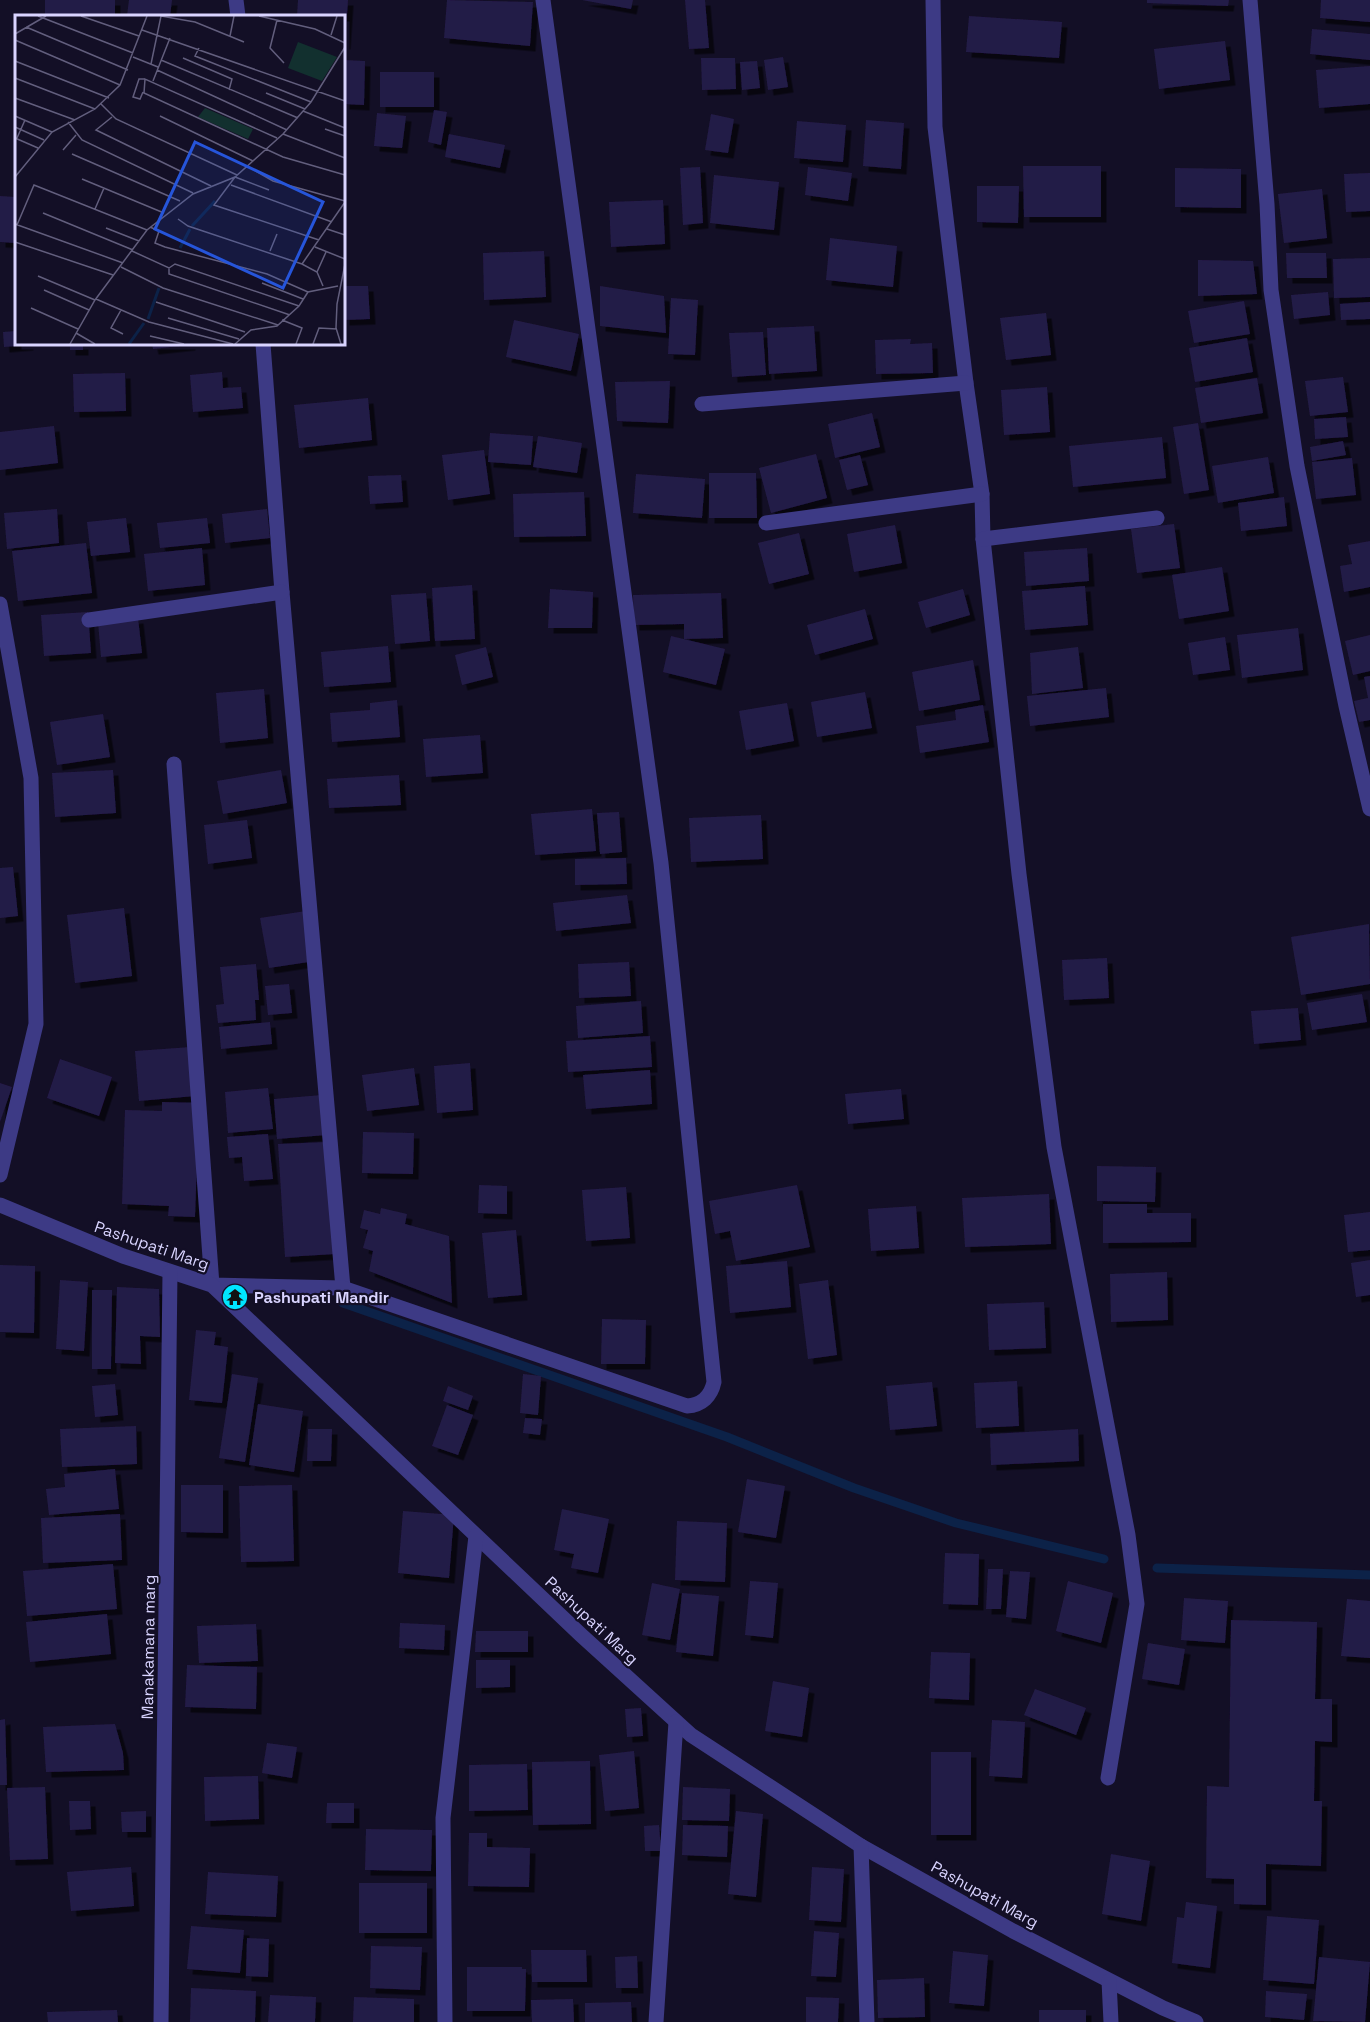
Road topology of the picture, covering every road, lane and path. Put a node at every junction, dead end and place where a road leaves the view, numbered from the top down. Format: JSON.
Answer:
{"nodes":[{"id":1,"x":236,"y":0,"type":"edge"},
{"id":2,"x":543,"y":0,"type":"edge"},
{"id":3,"x":933,"y":0,"type":"edge"},
{"id":4,"x":1250,"y":0,"type":"edge"},
{"id":5,"x":238,"y":15,"type":"edge"},
{"id":6,"x":263,"y":345,"type":"edge"},
{"id":7,"x":966,"y":383,"type":"junction"},
{"id":8,"x":702,"y":404,"type":"dead end"},
{"id":9,"x":982,"y":494,"type":"junction"},
{"id":10,"x":1157,"y":518,"type":"dead end"},
{"id":11,"x":766,"y":523,"type":"dead end"},
{"id":12,"x":983,"y":539,"type":"junction"},
{"id":13,"x":282,"y":592,"type":"junction"},
{"id":14,"x":0,"y":604,"type":"edge"},
{"id":15,"x":90,"y":620,"type":"dead end"},
{"id":16,"x":174,"y":764,"type":"dead end"},
{"id":17,"x":1370,"y":809,"type":"edge"},
{"id":18,"x":0,"y":1175,"type":"edge"},
{"id":19,"x":0,"y":1205,"type":"edge"},
{"id":20,"x":170,"y":1272,"type":"junction"},
{"id":21,"x":212,"y":1285,"type":"junction"},
{"id":22,"x":343,"y":1288,"type":"junction"},
{"id":23,"x":476,"y":1536,"type":"junction"},
{"id":24,"x":676,"y":1722,"type":"junction"},
{"id":25,"x":1108,"y":1778,"type":"dead end"},
{"id":26,"x":861,"y":1846,"type":"junction"},
{"id":27,"x":1109,"y":1981,"type":"junction"},
{"id":28,"x":161,"y":2022,"type":"edge"},
{"id":29,"x":445,"y":2022,"type":"edge"},
{"id":30,"x":656,"y":2022,"type":"edge"},
{"id":31,"x":867,"y":2022,"type":"edge"},
{"id":32,"x":1111,"y":2022,"type":"edge"},
{"id":33,"x":1196,"y":2022,"type":"edge"}],
"edges":[{"from":1,"to":5,"type":"street"},
{"from":2,"to":22,"type":"street"},
{"from":3,"to":7,"type":"street"},
{"from":4,"to":17,"type":"street"},
{"from":6,"to":13,"type":"street"},
{"from":7,"to":8,"type":"street"},
{"from":7,"to":9,"type":"street"},
{"from":9,"to":11,"type":"street"},
{"from":9,"to":12,"type":"street"},
{"from":10,"to":12,"type":"street"},
{"from":12,"to":25,"type":"street"},
{"from":13,"to":15,"type":"street"},
{"from":13,"to":22,"type":"street"},
{"from":14,"to":18,"type":"street"},
{"from":16,"to":21,"type":"street"},
{"from":19,"to":20,"type":"street","name":"Pashupati Marg"},
{"from":20,"to":21,"type":"street","name":"Pashupati Marg"},
{"from":20,"to":28,"type":"street","name":"Manakamana marg"},
{"from":21,"to":22,"type":"street"},
{"from":21,"to":23,"type":"street","name":"Pashupati Marg"},
{"from":23,"to":24,"type":"street","name":"Pashupati Marg"},
{"from":23,"to":29,"type":"street"},
{"from":24,"to":26,"type":"street","name":"Pashupati Marg"},
{"from":24,"to":30,"type":"street"},
{"from":26,"to":27,"type":"street","name":"Pashupati Marg"},
{"from":26,"to":31,"type":"street"},
{"from":27,"to":32,"type":"street"},
{"from":27,"to":33,"type":"street","name":"Pashupati Marg"}]}
